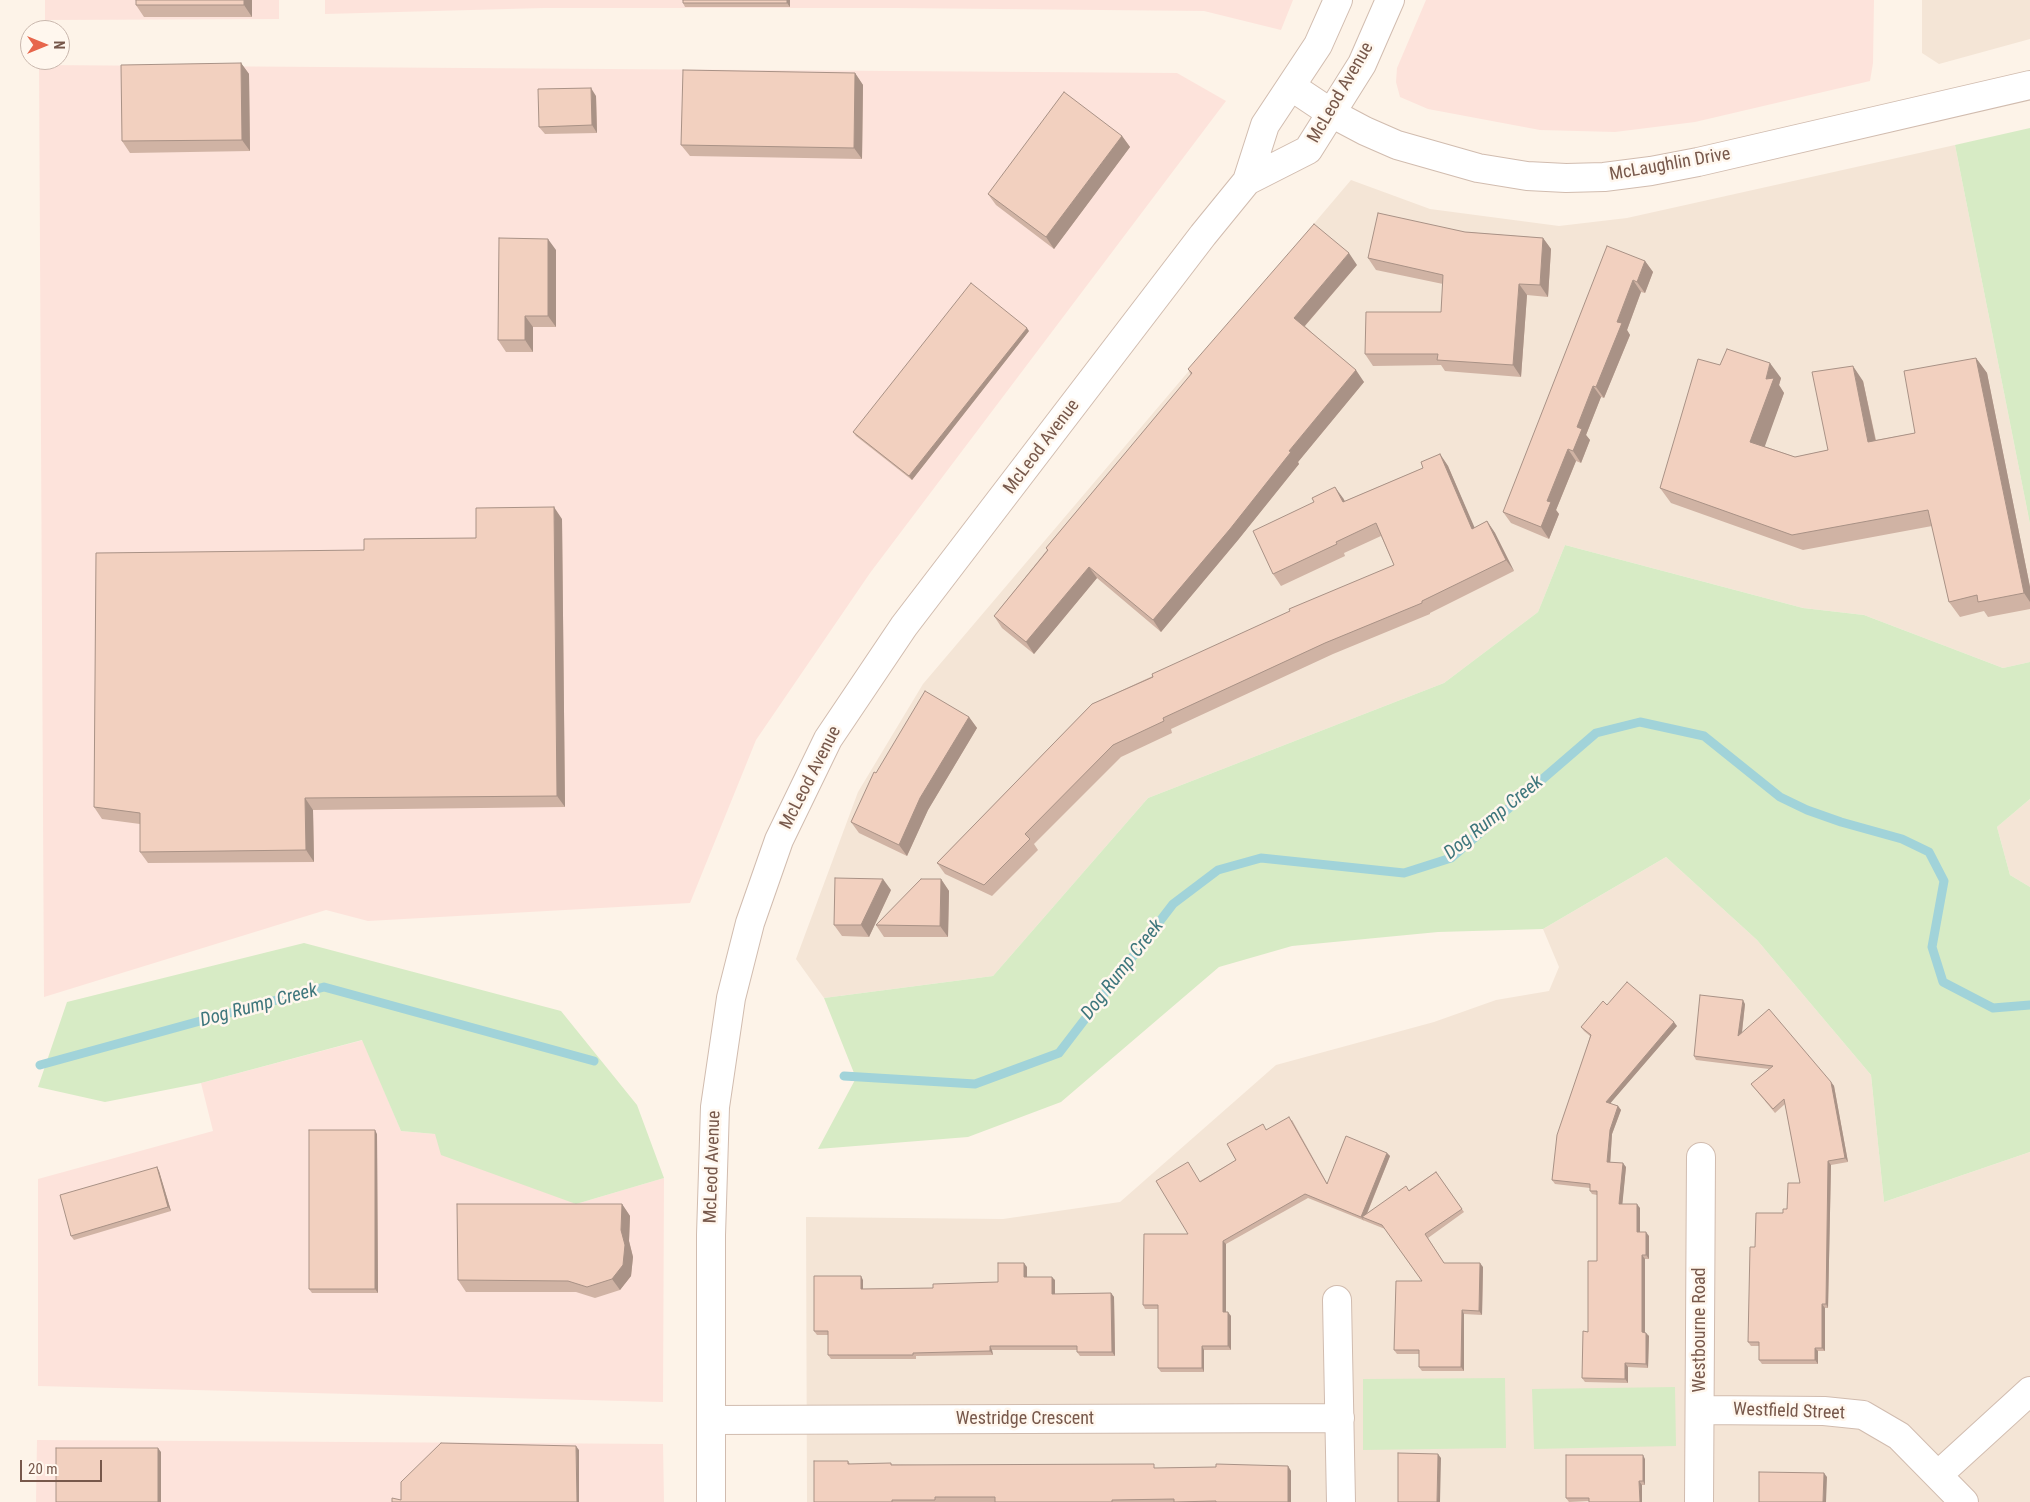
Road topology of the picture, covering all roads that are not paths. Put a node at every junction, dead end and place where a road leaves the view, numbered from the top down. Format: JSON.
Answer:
{"nodes":[{"id":1,"x":1338,"y":0,"type":"edge"},
{"id":2,"x":1390,"y":0,"type":"edge"},
{"id":3,"x":2030,"y":85,"type":"edge"},
{"id":4,"x":1292,"y":87,"type":"junction"},
{"id":5,"x":1331,"y":113,"type":"junction"},
{"id":6,"x":1247,"y":181,"type":"junction"},
{"id":7,"x":1700,"y":1157,"type":"dead end"},
{"id":8,"x":1337,"y":1300,"type":"dead end"},
{"id":9,"x":2030,"y":1391,"type":"edge"},
{"id":10,"x":1700,"y":1410,"type":"junction"},
{"id":11,"x":1340,"y":1418,"type":"junction"},
{"id":12,"x":711,"y":1420,"type":"junction"},
{"id":13,"x":1938,"y":1475,"type":"junction"},
{"id":14,"x":711,"y":1502,"type":"edge"},
{"id":15,"x":1341,"y":1502,"type":"edge"},
{"id":16,"x":1699,"y":1502,"type":"edge"},
{"id":17,"x":1964,"y":1502,"type":"edge"}],
"edges":[{"from":1,"to":4,"type":"street","name":"McLeod Avenue"},
{"from":2,"to":5,"type":"street","name":"McLeod Avenue"},
{"from":3,"to":5,"type":"street","name":"McLaughlin Drive"},
{"from":4,"to":5,"type":"street","name":"McLaughlin Drive"},
{"from":4,"to":6,"type":"street","name":"McLeod Avenue"},
{"from":5,"to":6,"type":"street","name":"McLeod Avenue"},
{"from":6,"to":12,"type":"street","name":"McLeod Avenue"},
{"from":7,"to":10,"type":"street","name":"Westbourne Road"},
{"from":8,"to":11,"type":"street"},
{"from":9,"to":13,"type":"street"},
{"from":10,"to":13,"type":"street","name":"Westfield Street"},
{"from":10,"to":16,"type":"street","name":"Westbourne Road"},
{"from":11,"to":12,"type":"street","name":"Westridge Crescent"},
{"from":11,"to":15,"type":"street"},
{"from":12,"to":14,"type":"street","name":"McLeod Avenue"},
{"from":13,"to":17,"type":"street","name":"Westfield Street"}]}
